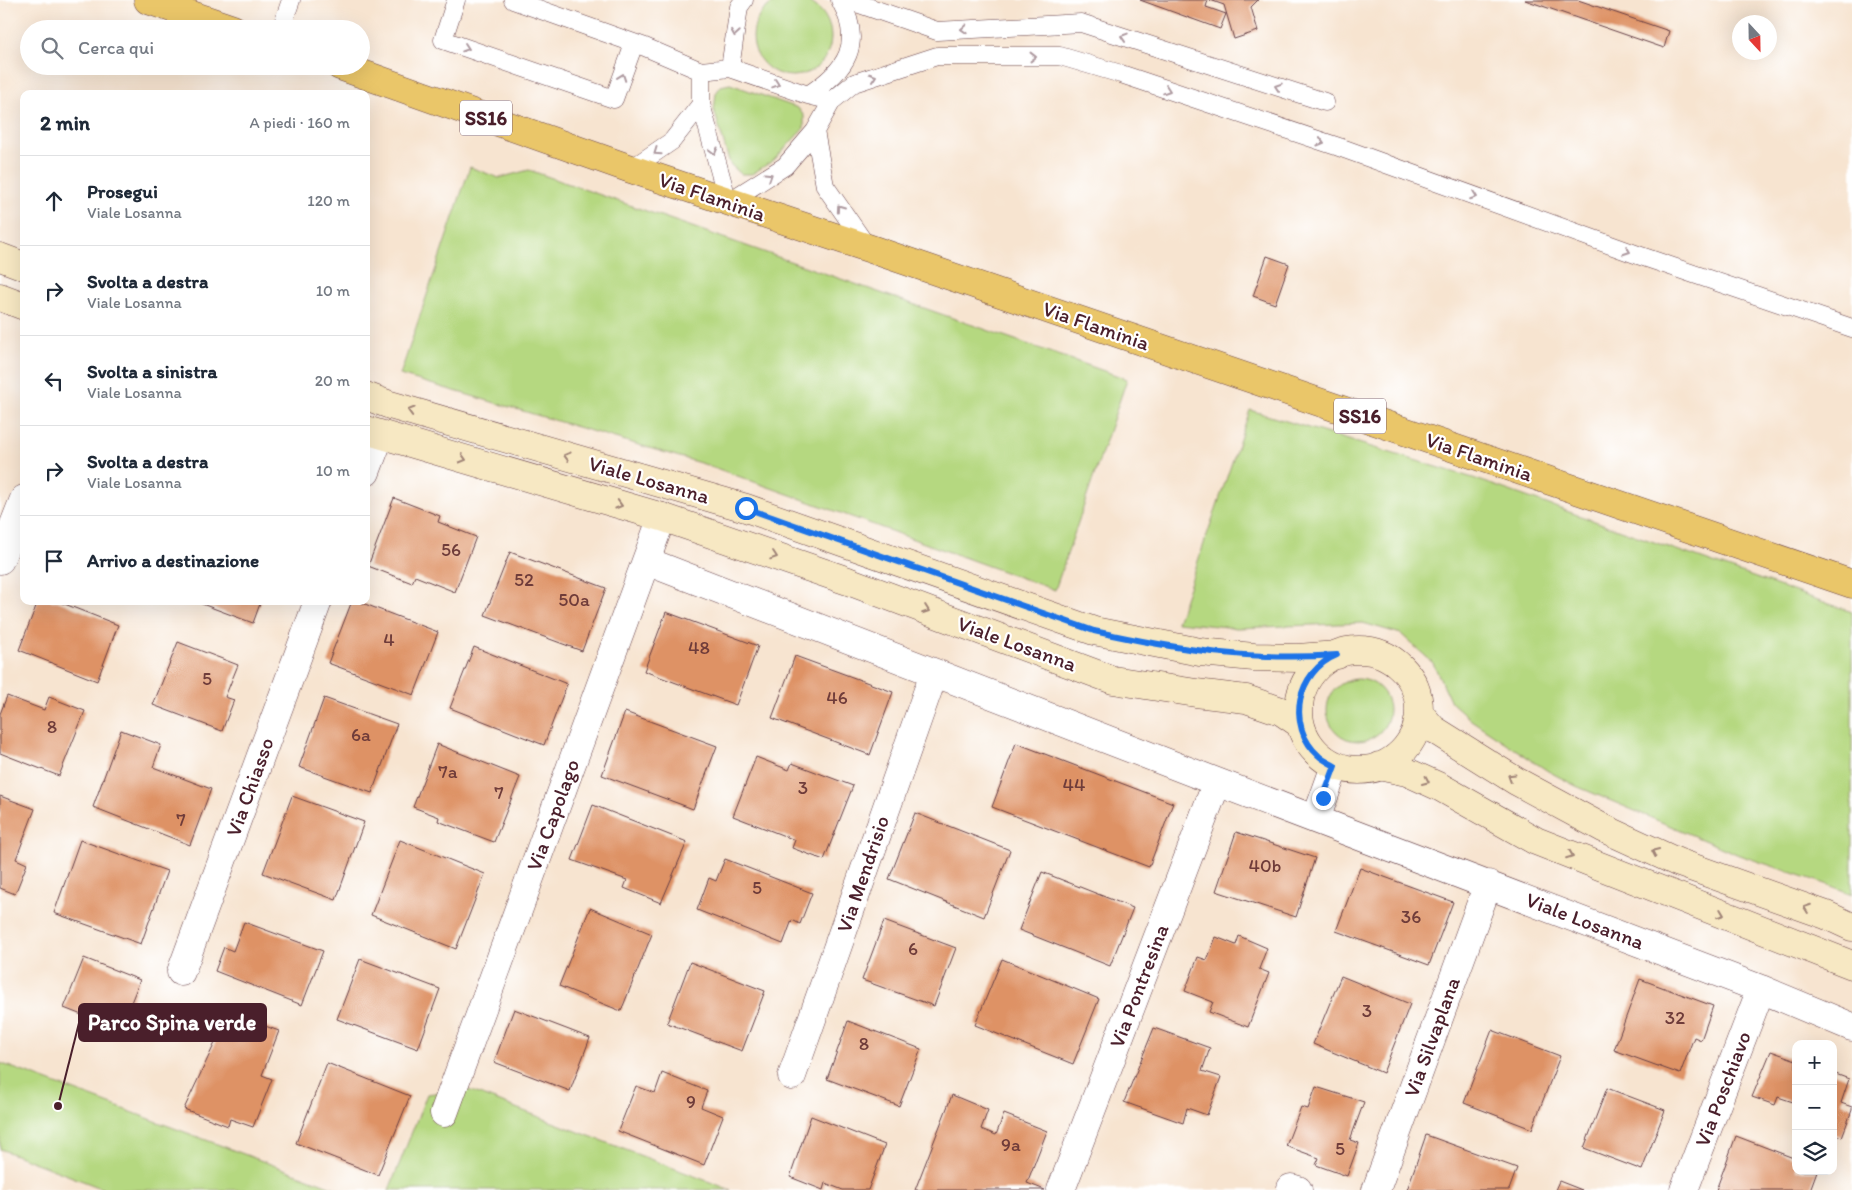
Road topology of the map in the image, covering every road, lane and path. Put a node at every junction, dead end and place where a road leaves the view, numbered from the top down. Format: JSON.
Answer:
{"nodes":[{"id":1,"x":148,"y":0,"type":"edge"},
{"id":2,"x":291,"y":0,"type":"edge"},
{"id":3,"x":456,"y":0,"type":"edge"},
{"id":4,"x":513,"y":0,"type":"edge"},
{"id":5,"x":744,"y":0,"type":"edge"},
{"id":6,"x":840,"y":0,"type":"edge"},
{"id":7,"x":848,"y":0,"type":"edge"},
{"id":8,"x":206,"y":20,"type":"edge"},
{"id":9,"x":284,"y":20,"type":"edge"},
{"id":10,"x":634,"y":44,"type":"junction"},
{"id":11,"x":730,"y":68,"type":"junction"},
{"id":12,"x":701,"y":71,"type":"junction"},
{"id":13,"x":365,"y":75,"type":"edge"},
{"id":14,"x":808,"y":95,"type":"junction"},
{"id":15,"x":832,"y":101,"type":"junction"},
{"id":16,"x":1325,"y":102,"type":"dead end"},
{"id":17,"x":701,"y":104,"type":"junction"},
{"id":18,"x":815,"y":131,"type":"junction"},
{"id":19,"x":631,"y":169,"type":"junction"},
{"id":20,"x":728,"y":202,"type":"junction"},
{"id":21,"x":868,"y":248,"type":"junction"},
{"id":22,"x":0,"y":257,"type":"edge"},
{"id":23,"x":20,"y":264,"type":"edge"},
{"id":24,"x":0,"y":297,"type":"edge"},
{"id":25,"x":20,"y":304,"type":"edge"},
{"id":26,"x":1852,"y":328,"type":"edge"},
{"id":27,"x":370,"y":398,"type":"edge"},
{"id":28,"x":373,"y":432,"type":"edge"},
{"id":29,"x":370,"y":449,"type":"edge"},
{"id":30,"x":20,"y":509,"type":"edge"},
{"id":31,"x":662,"y":517,"type":"junction"},
{"id":32,"x":0,"y":560,"type":"edge"},
{"id":33,"x":646,"y":561,"type":"junction"},
{"id":34,"x":1852,"y":584,"type":"edge"},
{"id":35,"x":317,"y":605,"type":"edge"},
{"id":36,"x":1337,"y":655,"type":"junction"},
{"id":37,"x":934,"y":673,"type":"junction"},
{"id":38,"x":1419,"y":713,"type":"junction"},
{"id":39,"x":1300,"y":724,"type":"junction"},
{"id":40,"x":1335,"y":766,"type":"junction"},
{"id":41,"x":1379,"y":766,"type":"junction"},
{"id":42,"x":1218,"y":782,"type":"junction"},
{"id":43,"x":1316,"y":819,"type":"junction"},
{"id":44,"x":1488,"y":884,"type":"junction"},
{"id":45,"x":1852,"y":927,"type":"edge"},
{"id":46,"x":1852,"y":965,"type":"edge"},
{"id":47,"x":181,"y":972,"type":"dead end"},
{"id":48,"x":1761,"y":989,"type":"junction"},
{"id":49,"x":1852,"y":1027,"type":"edge"},
{"id":50,"x":792,"y":1076,"type":"dead end"},
{"id":51,"x":444,"y":1113,"type":"dead end"},
{"id":52,"x":1061,"y":1190,"type":"edge"},
{"id":53,"x":1376,"y":1190,"type":"edge"},
{"id":54,"x":1684,"y":1190,"type":"edge"}],
"edges":[{"from":1,"to":8,"type":"main road"},
{"from":2,"to":9,"type":"lane"},
{"from":3,"to":10,"type":"lane","one_way":true},
{"from":4,"to":10,"type":"lane"},
{"from":5,"to":11,"type":"lane","one_way":true},
{"from":6,"to":14,"type":"lane"},
{"from":16,"to":7,"type":"lane","one_way":true},
{"from":10,"to":12,"type":"lane"},
{"from":11,"to":12,"type":"lane"},
{"from":11,"to":14,"type":"lane","one_way":true},
{"from":12,"to":17,"type":"lane"},
{"from":13,"to":19,"type":"main road","name":"Via Flaminia","number":"SS16"},
{"from":14,"to":15,"type":"lane"},
{"from":15,"to":18,"type":"lane"},
{"from":15,"to":26,"type":"lane","one_way":true},
{"from":17,"to":19,"type":"lane","one_way":true},
{"from":17,"to":20,"type":"lane","one_way":true},
{"from":20,"to":18,"type":"lane","one_way":true},
{"from":21,"to":18,"type":"lane","one_way":true},
{"from":19,"to":20,"type":"main road","name":"Via Flaminia","number":"SS16"},
{"from":20,"to":21,"type":"main road","name":"Via Flaminia","number":"SS16"},
{"from":21,"to":34,"type":"main road","name":"Via Flaminia","number":"SS16"},
{"from":22,"to":23,"type":"main road"},
{"from":24,"to":25,"type":"main road"},
{"from":36,"to":27,"type":"main road","name":"Viale Losanna","one_way":true},
{"from":28,"to":29,"type":"street"},
{"from":28,"to":31,"type":"main road","name":"Viale Losanna","one_way":true},
{"from":30,"to":32,"type":"street"},
{"from":31,"to":33,"type":"street","name":"Via Capolago"},
{"from":31,"to":39,"type":"main road","name":"Viale Losanna","one_way":true},
{"from":33,"to":37,"type":"street","name":"Viale Losanna"},
{"from":33,"to":51,"type":"street","name":"Via Capolago"},
{"from":35,"to":47,"type":"street","name":"Via Chiasso"},
{"from":36,"to":38,"type":"main road","name":"Viale Losanna"},
{"from":36,"to":39,"type":"main road","name":"Viale Losanna"},
{"from":37,"to":42,"type":"street","name":"Viale Losanna"},
{"from":37,"to":50,"type":"street","name":"Via Mendrisio"},
{"from":38,"to":41,"type":"main road","name":"Viale Losanna"},
{"from":45,"to":38,"type":"main road","one_way":true},
{"from":39,"to":40,"type":"main road","name":"Viale Losanna"},
{"from":40,"to":41,"type":"main road","name":"Viale Losanna"},
{"from":40,"to":43,"type":"street"},
{"from":41,"to":46,"type":"main road","name":"Viale Losanna","one_way":true},
{"from":42,"to":43,"type":"street","name":"Viale Losanna"},
{"from":42,"to":52,"type":"street","name":"Via Pontresina"},
{"from":43,"to":44,"type":"street","name":"Viale Losanna"},
{"from":44,"to":48,"type":"street","name":"Viale Losanna"},
{"from":44,"to":53,"type":"street","name":"Via Silvaplana"},
{"from":48,"to":49,"type":"street","name":"Viale Losanna"},
{"from":48,"to":54,"type":"street","name":"Via Poschiavo"}]}
